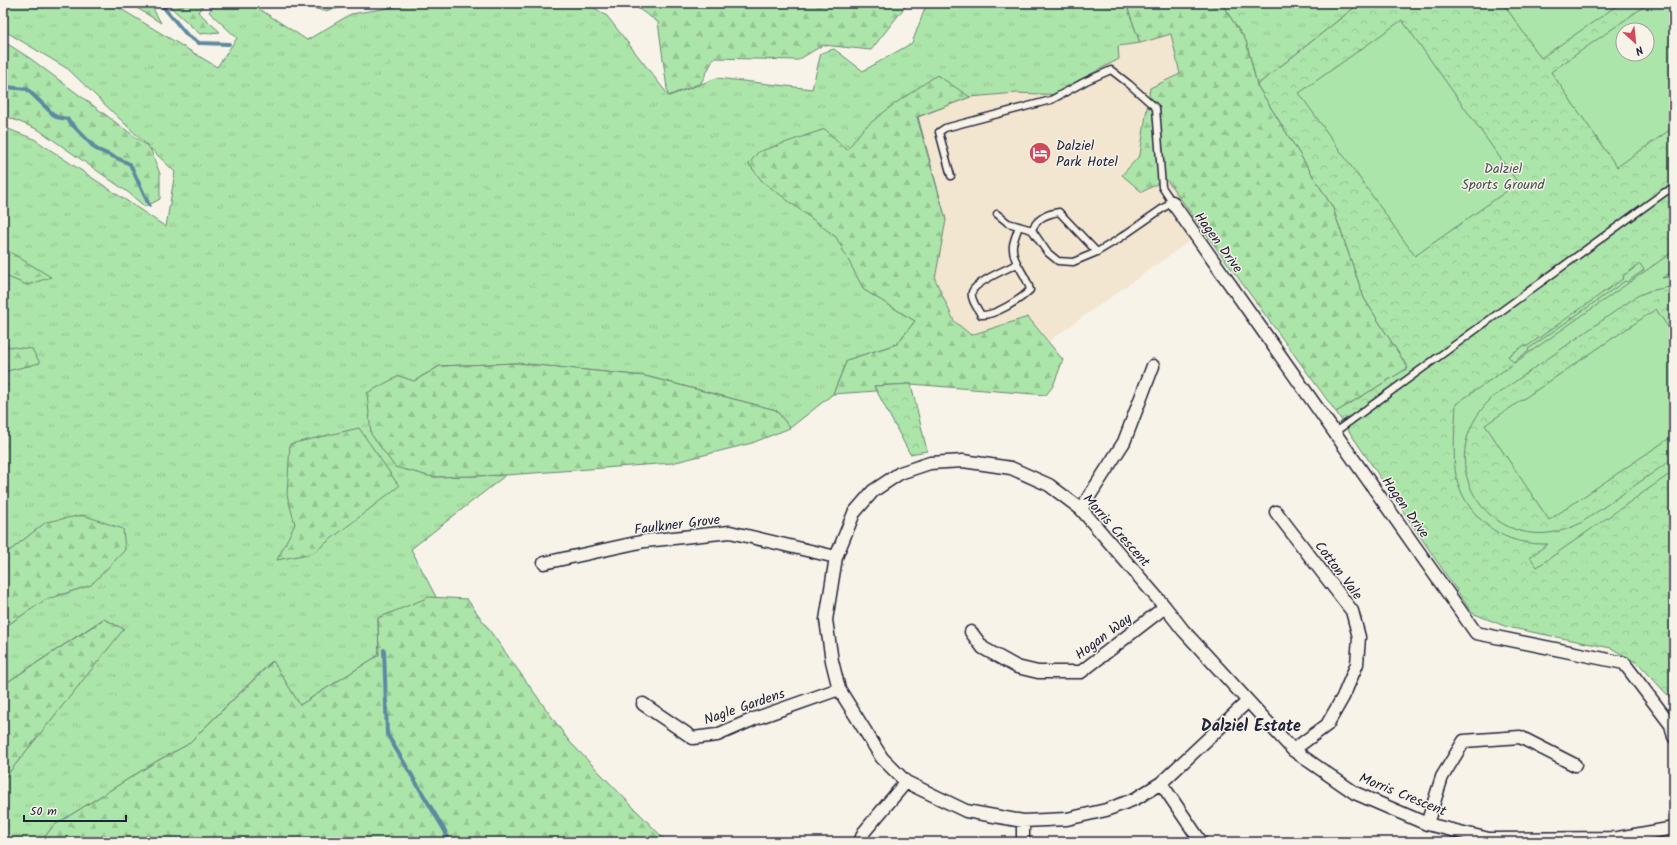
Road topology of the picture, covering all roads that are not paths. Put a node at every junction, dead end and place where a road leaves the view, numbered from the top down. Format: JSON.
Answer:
{"nodes":[{"id":1,"x":951,"y":176,"type":"dead end"},
{"id":2,"x":1674,"y":189,"type":"edge"},
{"id":3,"x":1172,"y":202,"type":"junction"},
{"id":4,"x":997,"y":214,"type":"dead end"},
{"id":5,"x":1019,"y":226,"type":"junction"},
{"id":6,"x":1032,"y":230,"type":"junction"},
{"id":7,"x":1097,"y":252,"type":"junction"},
{"id":8,"x":1017,"y":264,"type":"junction"},
{"id":9,"x":1153,"y":366,"type":"dead end"},
{"id":10,"x":1335,"y":432,"type":"junction"},
{"id":11,"x":1082,"y":510,"type":"junction"},
{"id":12,"x":1276,"y":512,"type":"dead end"},
{"id":13,"x":836,"y":557,"type":"junction"},
{"id":14,"x":544,"y":563,"type":"dead end"},
{"id":15,"x":1165,"y":607,"type":"junction"},
{"id":16,"x":970,"y":632,"type":"dead end"},
{"id":17,"x":839,"y":689,"type":"junction"},
{"id":18,"x":1248,"y":701,"type":"junction"},
{"id":19,"x":643,"y":704,"type":"dead end"},
{"id":20,"x":1674,"y":737,"type":"edge"},
{"id":21,"x":1293,"y":750,"type":"junction"},
{"id":22,"x":1574,"y":765,"type":"dead end"},
{"id":23,"x":906,"y":782,"type":"junction"},
{"id":24,"x":1161,"y":783,"type":"junction"},
{"id":25,"x":1023,"y":821,"type":"junction"},
{"id":26,"x":1427,"y":824,"type":"junction"},
{"id":27,"x":1674,"y":828,"type":"edge"},
{"id":28,"x":1489,"y":840,"type":"edge"},
{"id":29,"x":1619,"y":840,"type":"edge"},
{"id":30,"x":860,"y":842,"type":"edge"},
{"id":31,"x":1023,"y":842,"type":"edge"},
{"id":32,"x":1200,"y":842,"type":"edge"}],
"edges":[{"from":1,"to":3,"type":"lane"},
{"from":2,"to":10,"type":"lane"},
{"from":3,"to":7,"type":"lane"},
{"from":3,"to":10,"type":"street","name":"Hagen Drive"},
{"from":4,"to":5,"type":"lane"},
{"from":5,"to":6,"type":"lane"},
{"from":5,"to":8,"type":"lane"},
{"from":6,"to":7,"type":"lane"},
{"from":6,"to":7,"type":"lane"},
{"from":8,"to":8,"type":"lane"},
{"from":9,"to":11,"type":"street"},
{"from":10,"to":20,"type":"street","name":"Hagen Drive"},
{"from":11,"to":13,"type":"street","name":"Morris Crescent"},
{"from":11,"to":15,"type":"street","name":"Morris Crescent"},
{"from":12,"to":21,"type":"street","name":"Cotton Vale"},
{"from":13,"to":14,"type":"street","name":"Faulkner Grove"},
{"from":13,"to":17,"type":"street","name":"Morris Crescent"},
{"from":15,"to":16,"type":"street","name":"Hogan Way"},
{"from":15,"to":18,"type":"street","name":"Morris Crescent"},
{"from":17,"to":19,"type":"street","name":"Nagle Gardens"},
{"from":17,"to":23,"type":"street","name":"Morris Crescent"},
{"from":18,"to":21,"type":"street","name":"Morris Crescent"},
{"from":18,"to":24,"type":"street","name":"Morris Crescent"},
{"from":21,"to":26,"type":"street","name":"Morris Crescent"},
{"from":22,"to":26,"type":"street"},
{"from":23,"to":25,"type":"street","name":"Morris Crescent"},
{"from":23,"to":30,"type":"street"},
{"from":24,"to":25,"type":"street","name":"Morris Crescent"},
{"from":24,"to":32,"type":"street"},
{"from":25,"to":31,"type":"street"},
{"from":26,"to":28,"type":"street","name":"Morris Crescent"},
{"from":27,"to":29,"type":"street","name":"Morris Crescent"},
{"from":28,"to":29,"type":"street","name":"Morris Crescent"}]}
